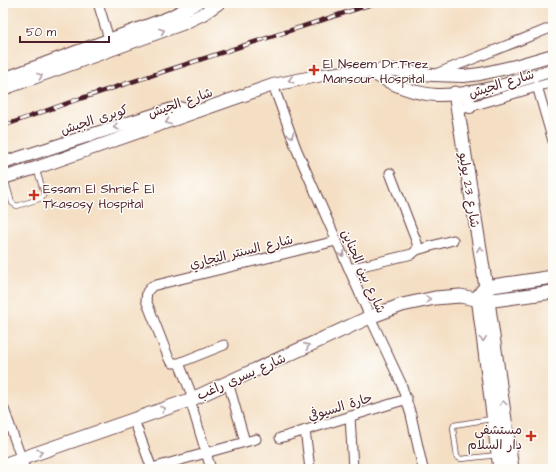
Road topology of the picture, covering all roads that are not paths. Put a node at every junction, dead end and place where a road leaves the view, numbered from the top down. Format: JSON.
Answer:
{"nodes":[{"id":1,"x":98,"y":3,"type":"edge"},
{"id":2,"x":197,"y":3,"type":"edge"},
{"id":3,"x":219,"y":3,"type":"edge"},
{"id":4,"x":553,"y":27,"type":"edge"},
{"id":5,"x":109,"y":39,"type":"junction"},
{"id":6,"x":553,"y":55,"type":"edge"},
{"id":7,"x":553,"y":70,"type":"edge"},
{"id":8,"x":371,"y":72,"type":"junction"},
{"id":9,"x":433,"y":75,"type":"junction"},
{"id":10,"x":3,"y":79,"type":"edge"},
{"id":11,"x":553,"y":82,"type":"edge"},
{"id":12,"x":273,"y":85,"type":"junction"},
{"id":13,"x":537,"y":86,"type":"junction"},
{"id":14,"x":3,"y":89,"type":"edge"},
{"id":15,"x":461,"y":92,"type":"junction"},
{"id":16,"x":464,"y":108,"type":"junction"},
{"id":17,"x":194,"y":112,"type":"junction"},
{"id":18,"x":553,"y":141,"type":"edge"},
{"id":19,"x":3,"y":163,"type":"edge"},
{"id":20,"x":36,"y":168,"type":"junction"},
{"id":21,"x":390,"y":173,"type":"dead end"},
{"id":22,"x":4,"y":178,"type":"edge"},
{"id":23,"x":453,"y":240,"type":"dead end"},
{"id":24,"x":336,"y":241,"type":"junction"},
{"id":25,"x":417,"y":250,"type":"junction"},
{"id":26,"x":349,"y":269,"type":"junction"},
{"id":27,"x":553,"y":278,"type":"edge"},
{"id":28,"x":486,"y":287,"type":"junction"},
{"id":29,"x":553,"y":292,"type":"edge"},
{"id":30,"x":483,"y":301,"type":"junction"},
{"id":31,"x":370,"y":317,"type":"junction"},
{"id":32,"x":224,"y":345,"type":"dead end"},
{"id":33,"x":179,"y":363,"type":"junction"},
{"id":34,"x":228,"y":382,"type":"junction"},
{"id":35,"x":191,"y":399,"type":"junction"},
{"id":36,"x":407,"y":399,"type":"junction"},
{"id":37,"x":3,"y":406,"type":"edge"},
{"id":38,"x":350,"y":416,"type":"junction"},
{"id":39,"x":493,"y":419,"type":"junction"},
{"id":40,"x":134,"y":420,"type":"junction"},
{"id":41,"x":304,"y":430,"type":"junction"},
{"id":42,"x":280,"y":438,"type":"dead end"},
{"id":43,"x":256,"y":439,"type":"dead end"},
{"id":44,"x":245,"y":442,"type":"junction"},
{"id":45,"x":206,"y":453,"type":"junction"},
{"id":46,"x":498,"y":455,"type":"junction"},
{"id":47,"x":24,"y":464,"type":"edge"},
{"id":48,"x":3,"y":465,"type":"edge"},
{"id":49,"x":152,"y":469,"type":"edge"},
{"id":50,"x":211,"y":469,"type":"edge"},
{"id":51,"x":310,"y":469,"type":"edge"},
{"id":52,"x":353,"y":469,"type":"edge"},
{"id":53,"x":423,"y":469,"type":"edge"},
{"id":54,"x":500,"y":469,"type":"edge"},
{"id":55,"x":512,"y":469,"type":"edge"}],
"edges":[{"from":1,"to":5,"type":"street"},
{"from":2,"to":5,"type":"street"},
{"from":14,"to":3,"type":"street","one_way":true},
{"from":4,"to":9,"type":"street"},
{"from":5,"to":10,"type":"street"},
{"from":6,"to":9,"type":"street","name":"شارع الجيش"},
{"from":7,"to":15,"type":"street"},
{"from":8,"to":9,"type":"street","name":"شارع الجيش"},
{"from":8,"to":12,"type":"street","name":"شارع الجيش","one_way":true},
{"from":8,"to":15,"type":"street"},
{"from":11,"to":13,"type":"street","name":"شارع الجيش"},
{"from":12,"to":17,"type":"street","name":"شارع الجيش"},
{"from":12,"to":24,"type":"street","name":"شارع بين الجناين","one_way":true},
{"from":13,"to":16,"type":"street","name":"شارع الجيش"},
{"from":13,"to":18,"type":"street"},
{"from":15,"to":16,"type":"main road","name":"شارع 23 يوليو"},
{"from":28,"to":16,"type":"main road","name":"شارع 23 يوليو","one_way":true},
{"from":17,"to":19,"type":"street","name":"كوبرى الجيش","one_way":true},
{"from":17,"to":20,"type":"street","name":"شارع الجيش","one_way":true},
{"from":20,"to":22,"type":"street","name":"شارع الجيش"},
{"from":20,"to":22,"type":"lane"},
{"from":21,"to":25,"type":"street"},
{"from":23,"to":25,"type":"street"},
{"from":24,"to":26,"type":"street","name":"شارع بين الجناين","one_way":true},
{"from":24,"to":33,"type":"street","name":"شارع السنتر التجاري"},
{"from":25,"to":26,"type":"street"},
{"from":26,"to":31,"type":"street","name":"شارع بين الجناين"},
{"from":27,"to":28,"type":"main road"},
{"from":28,"to":30,"type":"main road"},
{"from":29,"to":30,"type":"main road","name":"شارع يسرى راغب"},
{"from":31,"to":30,"type":"main road","name":"شارع يسرى راغب","one_way":true},
{"from":30,"to":39,"type":"main road","one_way":true},
{"from":55,"to":30,"type":"main road","one_way":true},
{"from":34,"to":31,"type":"main road","name":"شارع يسرى راغب","one_way":true},
{"from":31,"to":36,"type":"street","name":"شارع بين الجناين"},
{"from":32,"to":33,"type":"street"},
{"from":33,"to":35,"type":"street"},
{"from":34,"to":35,"type":"main road","name":"شارع يسرى راغب"},
{"from":34,"to":44,"type":"street"},
{"from":40,"to":35,"type":"main road","name":"شارع يسرى راغب","one_way":true},
{"from":35,"to":45,"type":"street"},
{"from":36,"to":38,"type":"street","name":"حارة السيوفي"},
{"from":36,"to":53,"type":"street","name":"شارع بين الجناين"},
{"from":37,"to":47,"type":"street"},
{"from":38,"to":41,"type":"street","name":"حارة السيوفي"},
{"from":38,"to":52,"type":"street"},
{"from":39,"to":46,"type":"main road"},
{"from":39,"to":46,"type":"lane"},
{"from":47,"to":40,"type":"main road","name":"شارع يسرى راغب","one_way":true},
{"from":40,"to":49,"type":"street"},
{"from":41,"to":42,"type":"street","name":"حارة السيوفي"},
{"from":41,"to":51,"type":"street"},
{"from":43,"to":44,"type":"street"},
{"from":44,"to":45,"type":"street"},
{"from":45,"to":49,"type":"street"},
{"from":45,"to":50,"type":"street"},
{"from":46,"to":54,"type":"main road"},
{"from":47,"to":48,"type":"main road","name":"شارع يسرى راغب"}]}
